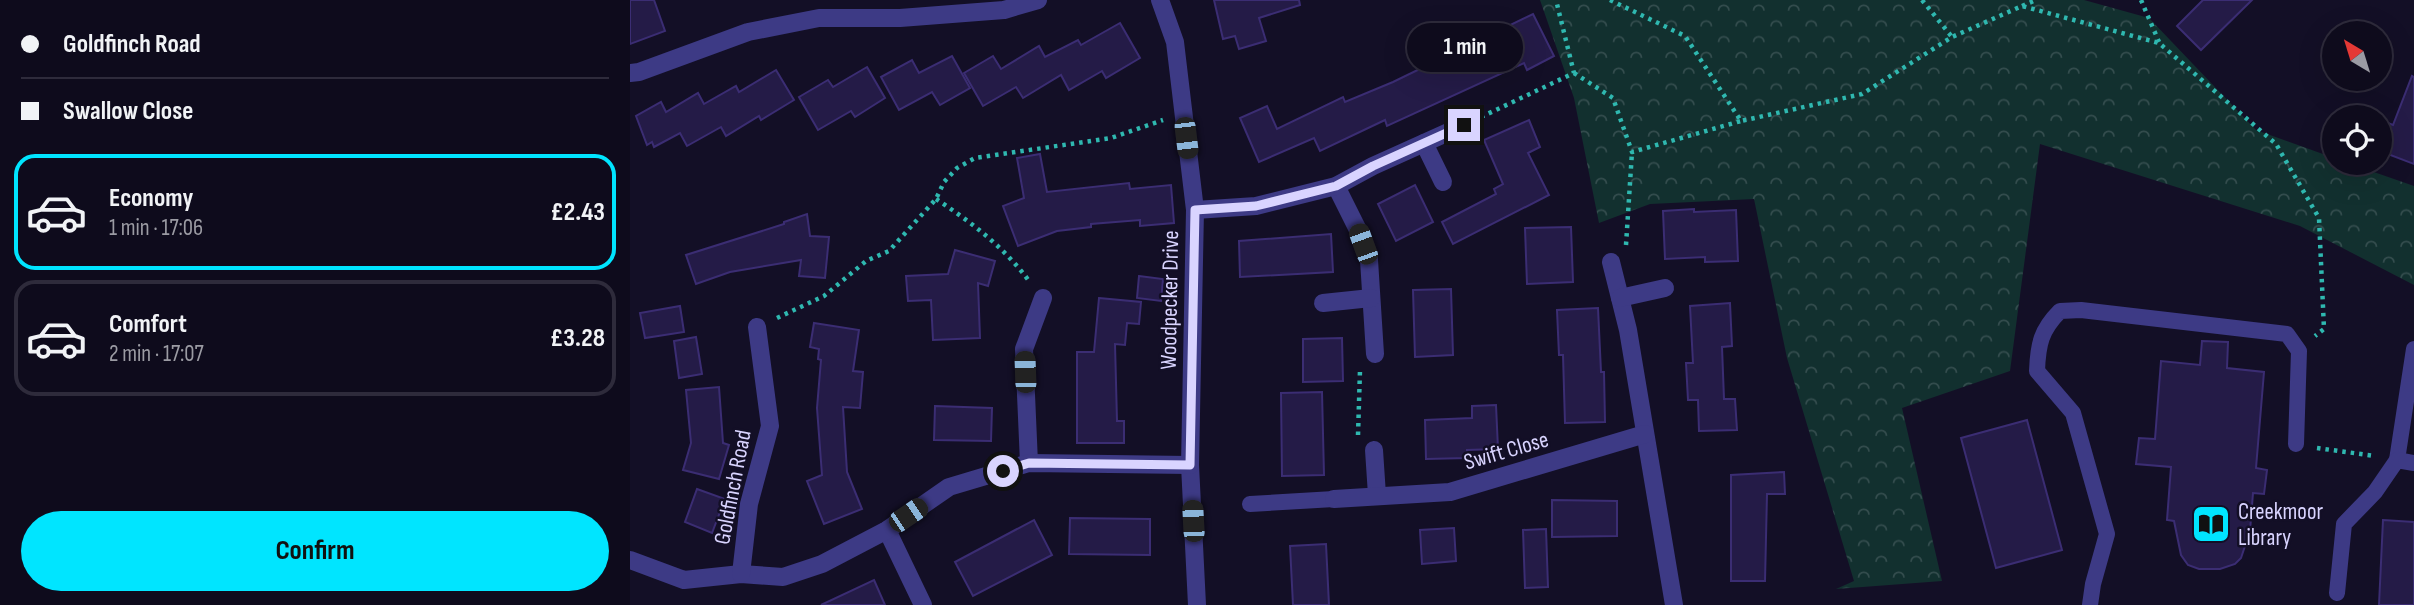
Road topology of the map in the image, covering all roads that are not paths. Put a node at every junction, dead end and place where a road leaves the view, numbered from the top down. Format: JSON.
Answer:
{"nodes":[{"id":1,"x":1038,"y":0,"type":"edge"},
{"id":2,"x":1160,"y":0,"type":"edge"},
{"id":3,"x":630,"y":73,"type":"edge"},
{"id":4,"x":1464,"y":125,"type":"road end"},
{"id":5,"x":1424,"y":143,"type":"junction"},
{"id":6,"x":1443,"y":182,"type":"dead end"},
{"id":7,"x":1336,"y":186,"type":"junction"},
{"id":8,"x":1195,"y":210,"type":"junction"},
{"id":9,"x":1611,"y":262,"type":"road end"},
{"id":10,"x":1665,"y":288,"type":"dead end"},
{"id":11,"x":1043,"y":298,"type":"road end"},
{"id":12,"x":1371,"y":298,"type":"junction"},
{"id":13,"x":1620,"y":298,"type":"junction"},
{"id":14,"x":1323,"y":303,"type":"dead end"},
{"id":15,"x":757,"y":327,"type":"road end"},
{"id":16,"x":2414,"y":349,"type":"edge"},
{"id":17,"x":1375,"y":354,"type":"road end"},
{"id":18,"x":1646,"y":434,"type":"junction"},
{"id":19,"x":2296,"y":444,"type":"road end"},
{"id":20,"x":1374,"y":450,"type":"road end"},
{"id":21,"x":2397,"y":460,"type":"junction"},
{"id":22,"x":1029,"y":463,"type":"junction"},
{"id":23,"x":2414,"y":463,"type":"edge"},
{"id":24,"x":1190,"y":465,"type":"junction"},
{"id":25,"x":1377,"y":495,"type":"junction"},
{"id":26,"x":1334,"y":499,"type":"joint"},
{"id":27,"x":1250,"y":504,"type":"dead end"},
{"id":28,"x":887,"y":530,"type":"junction"},
{"id":29,"x":630,"y":560,"type":"edge"},
{"id":30,"x":741,"y":574,"type":"junction"},
{"id":31,"x":2337,"y":593,"type":"dead end"},
{"id":32,"x":923,"y":605,"type":"edge"},
{"id":33,"x":1198,"y":605,"type":"edge"},
{"id":34,"x":1674,"y":605,"type":"edge"},
{"id":35,"x":2090,"y":605,"type":"edge"}],
"edges":[{"from":1,"to":3,"type":"street"},
{"from":2,"to":8,"type":"street","name":"Woodpecker Drive"},
{"from":4,"to":5,"type":"street"},
{"from":5,"to":6,"type":"street"},
{"from":5,"to":7,"type":"street"},
{"from":7,"to":8,"type":"street"},
{"from":7,"to":12,"type":"street"},
{"from":8,"to":24,"type":"street","name":"Woodpecker Drive"},
{"from":9,"to":13,"type":"street"},
{"from":10,"to":13,"type":"street"},
{"from":11,"to":22,"type":"street"},
{"from":12,"to":14,"type":"street"},
{"from":12,"to":17,"type":"street"},
{"from":13,"to":18,"type":"street"},
{"from":15,"to":30,"type":"street","name":"Goldfinch Road"},
{"from":16,"to":21,"type":"lane"},
{"from":18,"to":25,"type":"street","name":"Swift Close"},
{"from":18,"to":34,"type":"street"},
{"from":19,"to":35,"type":"lane"},
{"from":20,"to":25,"type":"street"},
{"from":21,"to":23,"type":"lane"},
{"from":21,"to":31,"type":"lane"},
{"from":22,"to":24,"type":"street","name":"Goldfinch Road"},
{"from":22,"to":28,"type":"street","name":"Goldfinch Road"},
{"from":24,"to":33,"type":"street","name":"Woodpecker Drive"},
{"from":25,"to":26,"type":"street","name":"Swift Close"},
{"from":26,"to":27,"type":"lane"},
{"from":28,"to":30,"type":"street","name":"Goldfinch Road"},
{"from":28,"to":32,"type":"street"},
{"from":29,"to":30,"type":"street","name":"Goldfinch Road"}]}
